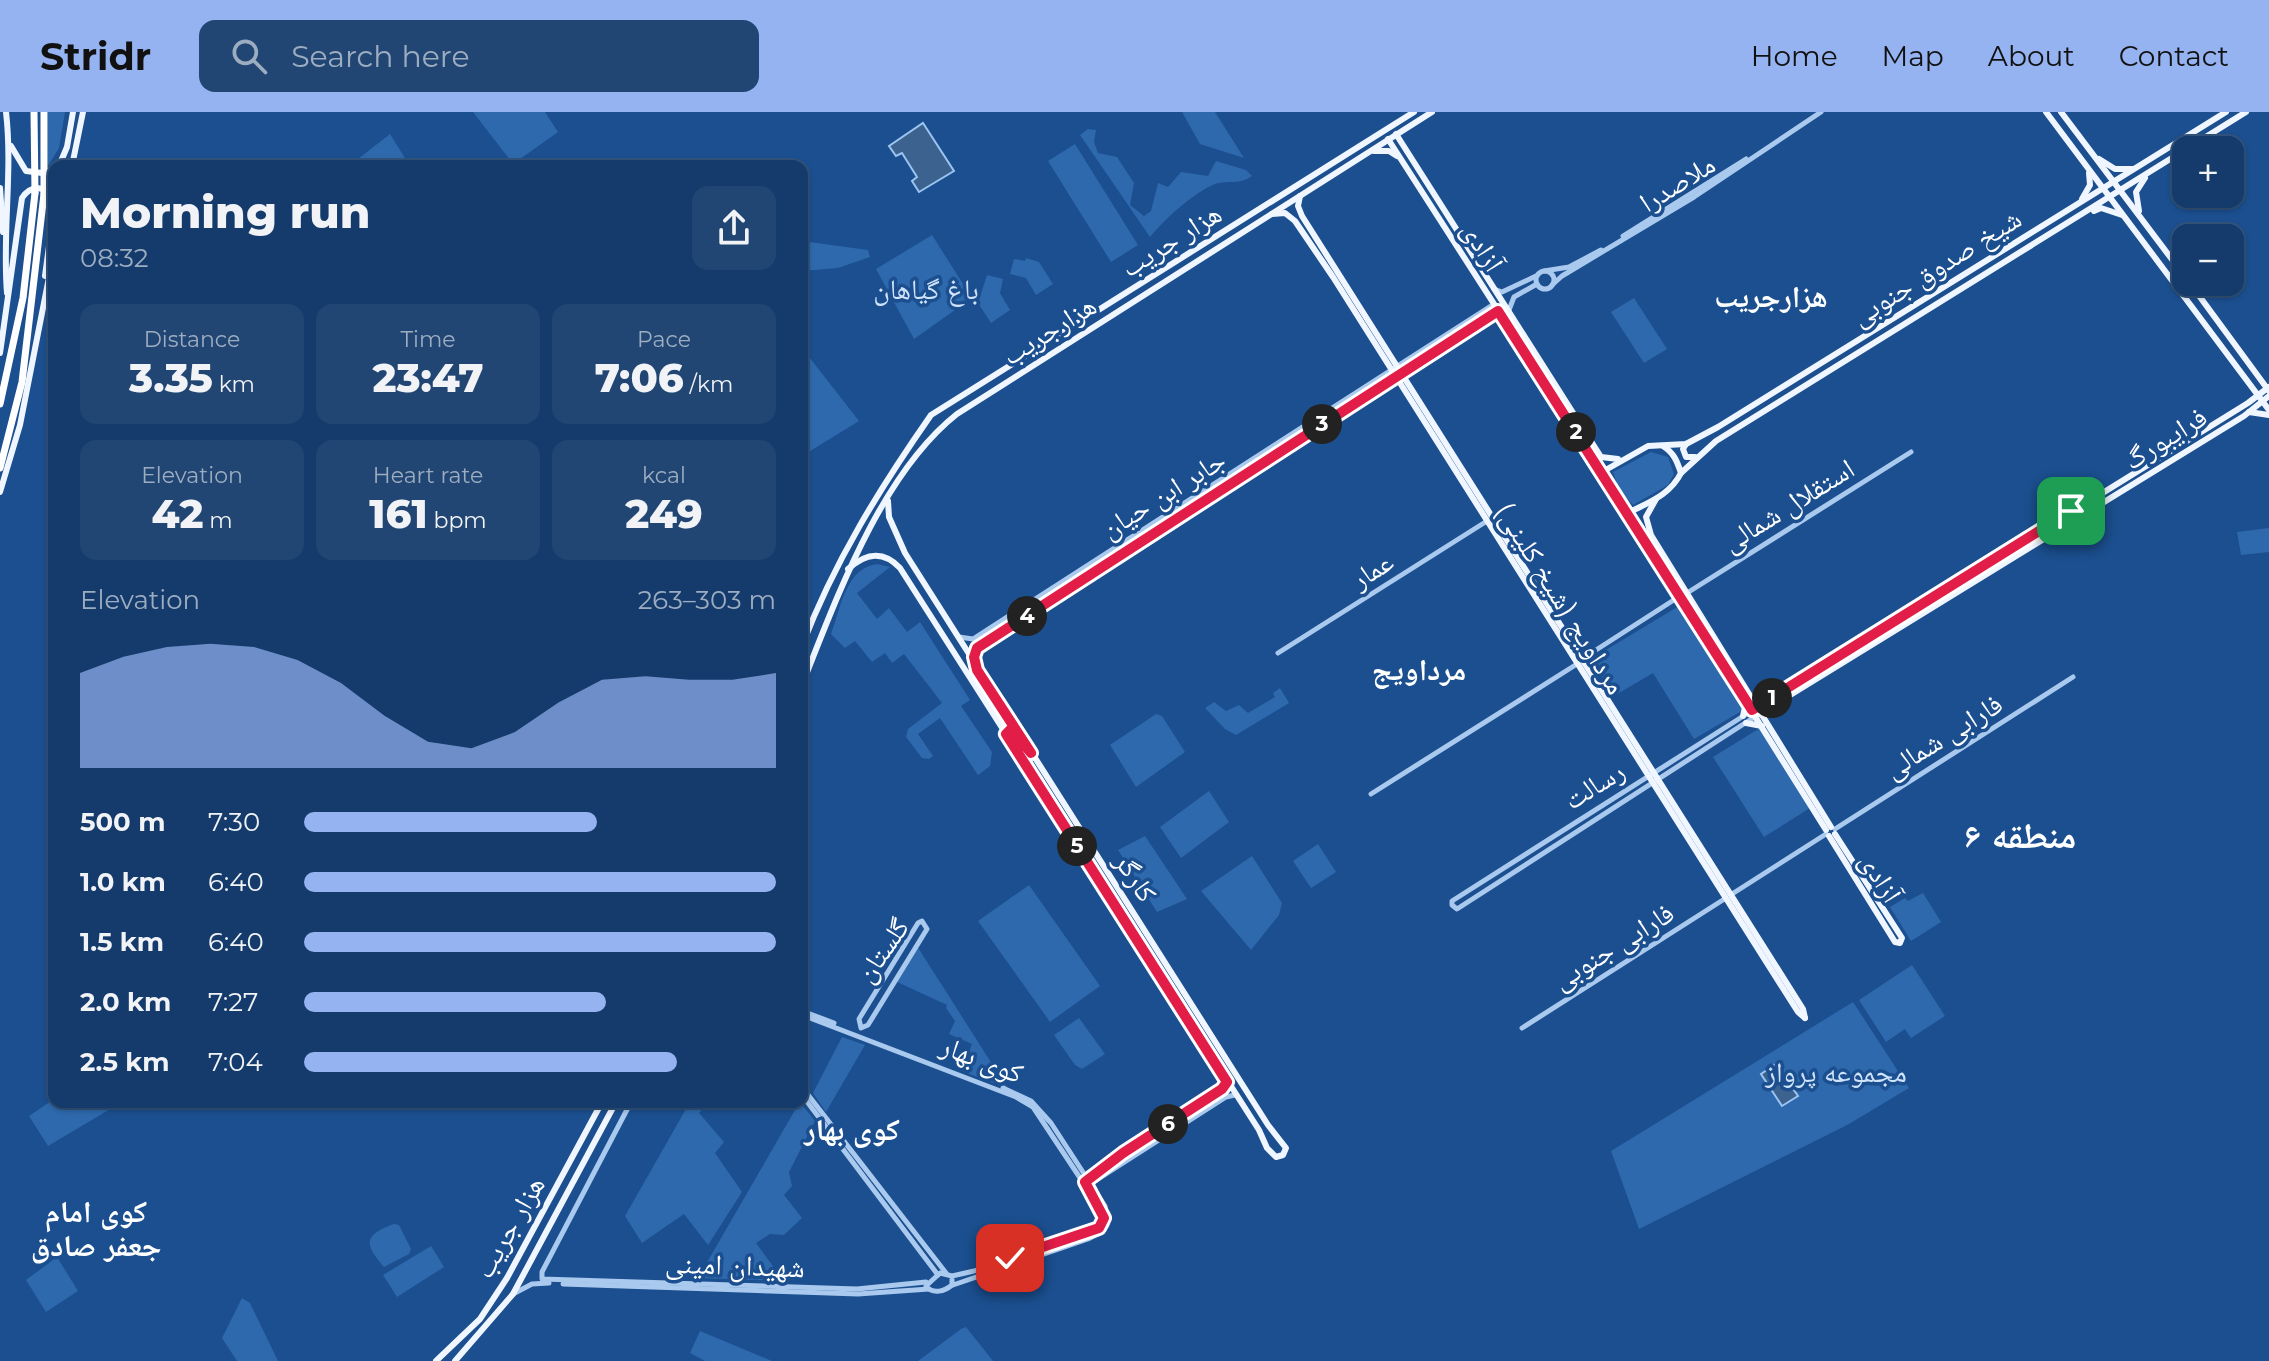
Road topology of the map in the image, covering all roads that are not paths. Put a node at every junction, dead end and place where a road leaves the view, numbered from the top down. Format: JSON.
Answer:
{"nodes":[{"id":1,"x":6,"y":112,"type":"edge"},
{"id":2,"x":34,"y":112,"type":"edge"},
{"id":3,"x":44,"y":112,"type":"edge"},
{"id":4,"x":73,"y":112,"type":"edge"},
{"id":5,"x":83,"y":112,"type":"edge"},
{"id":6,"x":1414,"y":112,"type":"edge"},
{"id":7,"x":1432,"y":112,"type":"edge"},
{"id":8,"x":2046,"y":112,"type":"edge"},
{"id":9,"x":2061,"y":112,"type":"edge"},
{"id":10,"x":2226,"y":112,"type":"edge"},
{"id":11,"x":2246,"y":112,"type":"edge"},
{"id":12,"x":1818,"y":113,"type":"edge"},
{"id":13,"x":1392,"y":128,"type":"junction"},
{"id":14,"x":1384,"y":133,"type":"junction"},
{"id":15,"x":1397,"y":135,"type":"junction"},
{"id":16,"x":2187,"y":136,"type":"edge"},
{"id":17,"x":2208,"y":136,"type":"edge"},
{"id":18,"x":1389,"y":140,"type":"junction"},
{"id":19,"x":10,"y":143,"type":"junction"},
{"id":20,"x":2172,"y":146,"type":"edge"},
{"id":21,"x":2089,"y":150,"type":"junction"},
{"id":22,"x":1372,"y":151,"type":"junction"},
{"id":23,"x":1400,"y":157,"type":"junction"},
{"id":24,"x":2172,"y":158,"type":"edge"},
{"id":25,"x":2082,"y":159,"type":"junction"},
{"id":26,"x":60,"y":160,"type":"edge"},
{"id":27,"x":73,"y":160,"type":"edge"},
{"id":28,"x":2143,"y":164,"type":"junction"},
{"id":29,"x":48,"y":171,"type":"edge"},
{"id":30,"x":2149,"y":173,"type":"junction"},
{"id":31,"x":2114,"y":182,"type":"junction"},
{"id":32,"x":0,"y":188,"type":"edge"},
{"id":33,"x":2104,"y":188,"type":"junction"},
{"id":34,"x":2121,"y":190,"type":"junction"},
{"id":35,"x":48,"y":194,"type":"edge"},
{"id":36,"x":1300,"y":196,"type":"junction"},
{"id":37,"x":2110,"y":197,"type":"junction"},
{"id":38,"x":2075,"y":205,"type":"junction"},
{"id":39,"x":1669,"y":209,"type":"junction"},
{"id":40,"x":1272,"y":214,"type":"junction"},
{"id":41,"x":2080,"y":216,"type":"junction"},
{"id":42,"x":2125,"y":216,"type":"junction"},
{"id":43,"x":2147,"y":225,"type":"junction"},
{"id":44,"x":1459,"y":242,"type":"junction"},
{"id":45,"x":48,"y":253,"type":"edge"},
{"id":46,"x":2172,"y":259,"type":"edge"},
{"id":47,"x":5,"y":264,"type":"junction"},
{"id":48,"x":1544,"y":271,"type":"junction"},
{"id":49,"x":1336,"y":275,"type":"junction"},
{"id":50,"x":1536,"y":276,"type":"junction"},
{"id":51,"x":48,"y":280,"type":"edge"},
{"id":52,"x":1488,"y":283,"type":"junction"},
{"id":53,"x":1537,"y":284,"type":"junction"},
{"id":54,"x":1552,"y":285,"type":"junction"},
{"id":55,"x":2199,"y":296,"type":"edge"},
{"id":56,"x":8,"y":304,"type":"junction"},
{"id":57,"x":1496,"y":308,"type":"junction"},
{"id":58,"x":1509,"y":315,"type":"junction"},
{"id":59,"x":38,"y":327,"type":"junction"},
{"id":60,"x":0,"y":353,"type":"edge"},
{"id":61,"x":1532,"y":358,"type":"junction"},
{"id":62,"x":1396,"y":372,"type":"junction"},
{"id":63,"x":2249,"y":383,"type":"junction"},
{"id":64,"x":2269,"y":389,"type":"edge"},
{"id":65,"x":2260,"y":399,"type":"junction"},
{"id":66,"x":0,"y":404,"type":"edge"},
{"id":67,"x":2237,"y":410,"type":"junction"},
{"id":68,"x":2249,"y":412,"type":"junction"},
{"id":69,"x":2269,"y":413,"type":"edge"},
{"id":70,"x":1686,"y":444,"type":"junction"},
{"id":71,"x":1663,"y":446,"type":"junction"},
{"id":72,"x":1911,"y":452,"type":"dead end"},
{"id":73,"x":1695,"y":457,"type":"junction"},
{"id":74,"x":1622,"y":459,"type":"junction"},
{"id":75,"x":0,"y":468,"type":"edge"},
{"id":76,"x":1602,"y":472,"type":"junction"},
{"id":77,"x":1681,"y":473,"type":"junction"},
{"id":78,"x":0,"y":492,"type":"edge"},
{"id":79,"x":1656,"y":499,"type":"junction"},
{"id":80,"x":888,"y":501,"type":"junction"},
{"id":81,"x":2071,"y":511,"type":"junction"},
{"id":82,"x":1628,"y":513,"type":"junction"},
{"id":83,"x":2057,"y":519,"type":"junction"},
{"id":84,"x":2075,"y":520,"type":"junction"},
{"id":85,"x":1487,"y":521,"type":"junction"},
{"id":86,"x":2062,"y":527,"type":"junction"},
{"id":87,"x":848,"y":569,"type":"junction"},
{"id":88,"x":1078,"y":572,"type":"junction"},
{"id":89,"x":1083,"y":580,"type":"junction"},
{"id":90,"x":1683,"y":594,"type":"junction"},
{"id":91,"x":935,"y":602,"type":"junction"},
{"id":92,"x":926,"y":608,"type":"junction"},
{"id":93,"x":808,"y":632,"type":"edge"},
{"id":94,"x":955,"y":634,"type":"junction"},
{"id":95,"x":975,"y":638,"type":"junction"},
{"id":96,"x":1871,"y":640,"type":"junction"},
{"id":97,"x":982,"y":645,"type":"junction"},
{"id":98,"x":1278,"y":653,"type":"dead end"},
{"id":99,"x":1579,"y":661,"type":"junction"},
{"id":100,"x":808,"y":670,"type":"edge"},
{"id":101,"x":977,"y":670,"type":"junction"},
{"id":102,"x":2073,"y":677,"type":"dead end"},
{"id":103,"x":973,"y":682,"type":"junction"},
{"id":104,"x":1749,"y":697,"type":"junction"},
{"id":105,"x":1767,"y":701,"type":"junction"},
{"id":106,"x":1776,"y":704,"type":"junction"},
{"id":107,"x":1003,"y":710,"type":"junction"},
{"id":108,"x":1757,"y":711,"type":"junction"},
{"id":109,"x":1745,"y":719,"type":"junction"},
{"id":110,"x":1765,"y":723,"type":"junction"},
{"id":111,"x":1006,"y":734,"type":"junction"},
{"id":112,"x":1031,"y":753,"type":"junction"},
{"id":113,"x":1653,"y":778,"type":"junction"},
{"id":114,"x":1371,"y":794,"type":"dead end"},
{"id":115,"x":1830,"y":832,"type":"junction"},
{"id":116,"x":1729,"y":896,"type":"junction"},
{"id":117,"x":1898,"y":940,"type":"dead end"},
{"id":118,"x":808,"y":1015,"type":"edge"},
{"id":119,"x":861,"y":1028,"type":"joint"},
{"id":120,"x":1522,"y":1028,"type":"dead end"},
{"id":121,"x":1227,"y":1082,"type":"junction"},
{"id":122,"x":808,"y":1095,"type":"edge"},
{"id":123,"x":1235,"y":1095,"type":"junction"},
{"id":124,"x":808,"y":1102,"type":"edge"},
{"id":125,"x":599,"y":1108,"type":"edge"},
{"id":126,"x":613,"y":1108,"type":"edge"},
{"id":127,"x":628,"y":1108,"type":"edge"},
{"id":128,"x":1193,"y":1109,"type":"junction"},
{"id":129,"x":1197,"y":1116,"type":"junction"},
{"id":130,"x":839,"y":1139,"type":"junction"},
{"id":131,"x":579,"y":1147,"type":"junction"},
{"id":132,"x":589,"y":1154,"type":"junction"},
{"id":133,"x":571,"y":1162,"type":"junction"},
{"id":134,"x":582,"y":1169,"type":"junction"},
{"id":135,"x":1087,"y":1182,"type":"junction"},
{"id":136,"x":938,"y":1275,"type":"junction"},
{"id":137,"x":950,"y":1275,"type":"junction"},
{"id":138,"x":544,"y":1281,"type":"junction"},
{"id":139,"x":927,"y":1282,"type":"junction"},
{"id":140,"x":952,"y":1285,"type":"junction"},
{"id":141,"x":714,"y":1287,"type":"junction"},
{"id":142,"x":929,"y":1289,"type":"junction"},
{"id":143,"x":513,"y":1294,"type":"junction"},
{"id":144,"x":436,"y":1361,"type":"edge"},
{"id":145,"x":455,"y":1361,"type":"edge"}],
"edges":[{"from":1,"to":19,"type":"main road"},
{"from":2,"to":66,"type":"highway","bridge":true},
{"from":3,"to":75,"type":"highway","bridge":true},
{"from":4,"to":26,"type":"main road"},
{"from":5,"to":27,"type":"main road"},
{"from":6,"to":13,"type":"main road","name":"هزار جریب"},
{"from":7,"to":15,"type":"main road","name":"هزارجریب"},
{"from":8,"to":25,"type":"main road"},
{"from":9,"to":21,"type":"main road"},
{"from":10,"to":16,"type":"main road","name":"شیخ صدوق جنوبی"},
{"from":11,"to":17,"type":"main road","name":"شیخ صدوق جنوبی"},
{"from":12,"to":39,"type":"street","name":"ملاصدرا"},
{"from":13,"to":14,"type":"main road","name":"هزار جریب"},
{"from":13,"to":15,"type":"main road","name":"آزادی"},
{"from":14,"to":18,"type":"main road","name":"آزادی"},
{"from":14,"to":93,"type":"main road","name":"هزار جریب"},
{"from":15,"to":18,"type":"main road","name":"هزارجریب"},
{"from":15,"to":44,"type":"main road","name":"آزادی"},
{"from":18,"to":22,"type":"main road","name":"هزارجریب"},
{"from":18,"to":23,"type":"main road","name":"آزادی"},
{"from":19,"to":29,"type":"main road"},
{"from":19,"to":47,"type":"main road"},
{"from":20,"to":28,"type":"main road","name":"شیخ صدوق جنوبی"},
{"from":21,"to":28,"type":"main road"},
{"from":21,"to":31,"type":"main road"},
{"from":22,"to":23,"type":"main road"},
{"from":22,"to":36,"type":"main road","name":"هزارجریب"},
{"from":23,"to":44,"type":"main road","name":"آزادی"},
{"from":24,"to":30,"type":"main road","name":"شیخ صدوق جنوبی"},
{"from":25,"to":33,"type":"main road"},
{"from":25,"to":38,"type":"main road"},
{"from":28,"to":31,"type":"main road","name":"شیخ صدوق جنوبی"},
{"from":30,"to":34,"type":"main road","name":"شیخ صدوق جنوبی"},
{"from":30,"to":43,"type":"main road"},
{"from":31,"to":33,"type":"main road","name":"شیخ صدوق جنوبی"},
{"from":31,"to":34,"type":"main road"},
{"from":32,"to":47,"type":"main road"},
{"from":33,"to":37,"type":"main road"},
{"from":33,"to":38,"type":"main road","name":"شیخ صدوق جنوبی"},
{"from":34,"to":37,"type":"main road","name":"شیخ صدوق جنوبی"},
{"from":34,"to":43,"type":"main road"},
{"from":35,"to":56,"type":"main road"},
{"from":36,"to":40,"type":"main road","name":"هزارجریب"},
{"from":36,"to":49,"type":"main road","name":"مرداویج (شیخ کلینی)"},
{"from":37,"to":41,"type":"main road","name":"شیخ صدوق جنوبی"},
{"from":37,"to":42,"type":"main road"},
{"from":38,"to":70,"type":"main road","name":"شیخ صدوق جنوبی"},
{"from":39,"to":48,"type":"street","name":"ملاصدرا"},
{"from":39,"to":54,"type":"street","name":"ملاصدرا"},
{"from":40,"to":49,"type":"main road","name":"مرداویج (شیخ کلینی)"},
{"from":40,"to":80,"type":"main road","name":"هزارجریب"},
{"from":41,"to":42,"type":"main road"},
{"from":41,"to":73,"type":"main road","name":"شیخ صدوق جنوبی"},
{"from":42,"to":63,"type":"main road"},
{"from":43,"to":46,"type":"main road"},
{"from":44,"to":52,"type":"main road","name":"آزادی"},
{"from":44,"to":57,"type":"main road","name":"آزادی"},
{"from":45,"to":59,"type":"main road"},
{"from":47,"to":56,"type":"main road"},
{"from":48,"to":50,"type":"street"},
{"from":48,"to":54,"type":"street"},
{"from":49,"to":62,"type":"main road","name":"مرداویج (شیخ کلینی)"},
{"from":50,"to":52,"type":"street"},
{"from":50,"to":53,"type":"street"},
{"from":51,"to":59,"type":"main road"},
{"from":52,"to":58,"type":"main road","name":"آزادی"},
{"from":53,"to":54,"type":"street"},
{"from":53,"to":58,"type":"street"},
{"from":55,"to":64,"type":"main road"},
{"from":56,"to":60,"type":"main road"},
{"from":57,"to":61,"type":"main road","name":"آزادی"},
{"from":57,"to":62,"type":"street"},
{"from":58,"to":61,"type":"main road","name":"آزادی"},
{"from":59,"to":78,"type":"main road"},
{"from":61,"to":74,"type":"main road","name":"آزادی"},
{"from":61,"to":76,"type":"main road","name":"آزادی"},
{"from":62,"to":85,"type":"main road","name":"مرداویج (شیخ کلینی)"},
{"from":62,"to":88,"type":"street","name":"جابر ابن حیان"},
{"from":62,"to":89,"type":"street","name":"جابر ابن حیان"},
{"from":62,"to":99,"type":"main road","name":"مرداویج (شیخ کلینی)"},
{"from":63,"to":65,"type":"main road"},
{"from":63,"to":67,"type":"main road"},
{"from":64,"to":65,"type":"main road","name":"فرایبورگ"},
{"from":65,"to":67,"type":"main road","name":"فرایبورگ"},
{"from":65,"to":68,"type":"main road","name":"فرایبورگ"},
{"from":65,"to":69,"type":"main road"},
{"from":67,"to":81,"type":"main road","name":"فرایبورگ"},
{"from":68,"to":69,"type":"main road"},
{"from":68,"to":84,"type":"main road","name":"فرایبورگ"},
{"from":70,"to":71,"type":"main road","name":"شیخ صدوق جنوبی"},
{"from":70,"to":73,"type":"main road"},
{"from":71,"to":74,"type":"main road","name":"شیخ صدوق جنوبی"},
{"from":71,"to":77,"type":"main road"},
{"from":72,"to":90,"type":"street","name":"استقلال شمالی"},
{"from":73,"to":77,"type":"main road","name":"شیخ صدوق جنوبی"},
{"from":74,"to":76,"type":"main road","name":"شیخ صدوق جنوبی"},
{"from":76,"to":82,"type":"main road","name":"آزادی"},
{"from":77,"to":79,"type":"main road","name":"شیخ صدوق جنوبی"},
{"from":79,"to":82,"type":"main road","name":"شیخ صدوق جنوبی"},
{"from":79,"to":90,"type":"main road","name":"آزادی"},
{"from":80,"to":87,"type":"main road","name":"هزارجریب"},
{"from":80,"to":91,"type":"main road","name":"کارگر"},
{"from":81,"to":83,"type":"main road","name":"فرایبورگ"},
{"from":81,"to":84,"type":"main road"},
{"from":82,"to":90,"type":"main road","name":"آزادی"},
{"from":83,"to":86,"type":"main road"},
{"from":83,"to":96,"type":"main road","name":"فرایبورگ"},
{"from":84,"to":86,"type":"main road","name":"فرایبورگ"},
{"from":85,"to":98,"type":"street","name":"عمار"},
{"from":85,"to":99,"type":"main road","name":"مرداویج (شیخ کلینی)"},
{"from":86,"to":96,"type":"main road","name":"فرایبورگ"},
{"from":87,"to":92,"type":"main road","name":"کارگر"},
{"from":87,"to":100,"type":"main road","name":"هزارجریب"},
{"from":88,"to":89,"type":"street"},
{"from":88,"to":95,"type":"street","name":"جابر ابن حیان"},
{"from":89,"to":97,"type":"street","name":"جابر ابن حیان"},
{"from":90,"to":99,"type":"street","name":"استقلال شمالی"},
{"from":90,"to":104,"type":"main road","name":"آزادی"},
{"from":91,"to":92,"type":"main road"},
{"from":91,"to":94,"type":"main road","name":"کارگر"},
{"from":92,"to":103,"type":"main road","name":"کارگر"},
{"from":94,"to":95,"type":"street"},
{"from":94,"to":101,"type":"main road","name":"کارگر"},
{"from":95,"to":97,"type":"street"},
{"from":96,"to":105,"type":"main road","name":"فرایبورگ"},
{"from":96,"to":106,"type":"main road","name":"فرایبورگ"},
{"from":97,"to":101,"type":"street"},
{"from":99,"to":113,"type":"main road","name":"مرداویج (شیخ کلینی)"},
{"from":99,"to":114,"type":"street","name":"استقلال شمالی"},
{"from":101,"to":107,"type":"main road","name":"کارگر"},
{"from":102,"to":115,"type":"street","name":"فارابی شمالی"},
{"from":103,"to":107,"type":"main road"},
{"from":103,"to":111,"type":"main road","name":"کارگر"},
{"from":104,"to":105,"type":"main road"},
{"from":104,"to":108,"type":"main road","name":"آزادی"},
{"from":104,"to":109,"type":"main road"},
{"from":105,"to":108,"type":"main road","name":"فرایبورگ"},
{"from":106,"to":108,"type":"main road","name":"فرایبورگ"},
{"from":106,"to":110,"type":"main road"},
{"from":107,"to":112,"type":"main road","name":"کارگر"},
{"from":108,"to":109,"type":"street","name":"رسالت"},
{"from":108,"to":110,"type":"main road","name":"آزادی"},
{"from":109,"to":110,"type":"main road"},
{"from":109,"to":113,"type":"street","name":"رسالت"},
{"from":110,"to":115,"type":"main road","name":"آزادی"},
{"from":111,"to":112,"type":"main road"},
{"from":111,"to":121,"type":"main road","name":"کارگر"},
{"from":112,"to":123,"type":"main road","name":"کارگر"},
{"from":113,"to":113,"type":"street","name":"رسالت"},
{"from":113,"to":116,"type":"main road","name":"مرداویج (شیخ کلینی)"},
{"from":115,"to":116,"type":"street","name":"فارابی شمالی"},
{"from":115,"to":117,"type":"main road","name":"آزادی"},
{"from":116,"to":116,"type":"main road","name":"مرداویج (شیخ کلینی)"},
{"from":116,"to":120,"type":"street","name":"فارابی جنوبی"},
{"from":118,"to":135,"type":"street","name":"کوی بهار"},
{"from":119,"to":119,"type":"street","name":"گلستان"},
{"from":121,"to":123,"type":"main road","name":"کارگر"},
{"from":121,"to":128,"type":"street"},
{"from":122,"to":130,"type":"street"},
{"from":123,"to":129,"type":"street"},
{"from":124,"to":130,"type":"street"},
{"from":125,"to":131,"type":"main road","name":"هزار جریب"},
{"from":126,"to":132,"type":"main road"},
{"from":127,"to":138,"type":"street"},
{"from":128,"to":129,"type":"street"},
{"from":128,"to":135,"type":"street"},
{"from":129,"to":135,"type":"street"},
{"from":130,"to":136,"type":"street"},
{"from":130,"to":137,"type":"street"},
{"from":131,"to":132,"type":"main road"},
{"from":131,"to":133,"type":"main road","name":"هزار جریب"},
{"from":132,"to":134,"type":"main road"},
{"from":133,"to":134,"type":"main road"},
{"from":133,"to":144,"type":"main road","name":"هزار جریب"},
{"from":134,"to":143,"type":"main road"},
{"from":135,"to":137,"type":"street","name":"کوی بهار"},
{"from":135,"to":140,"type":"street","name":"کوی بهار"},
{"from":136,"to":137,"type":"street","name":"کوی بهار"},
{"from":136,"to":139,"type":"street","name":"کوی بهار"},
{"from":137,"to":140,"type":"street"},
{"from":138,"to":141,"type":"street","name":"شهیدان امینی"},
{"from":138,"to":143,"type":"street"},
{"from":139,"to":141,"type":"street","name":"شهیدان امینی"},
{"from":139,"to":142,"type":"street"},
{"from":140,"to":142,"type":"street","name":"کوی بهار"},
{"from":141,"to":142,"type":"street","name":"شهیدان امینی"},
{"from":143,"to":145,"type":"main road"}]}
